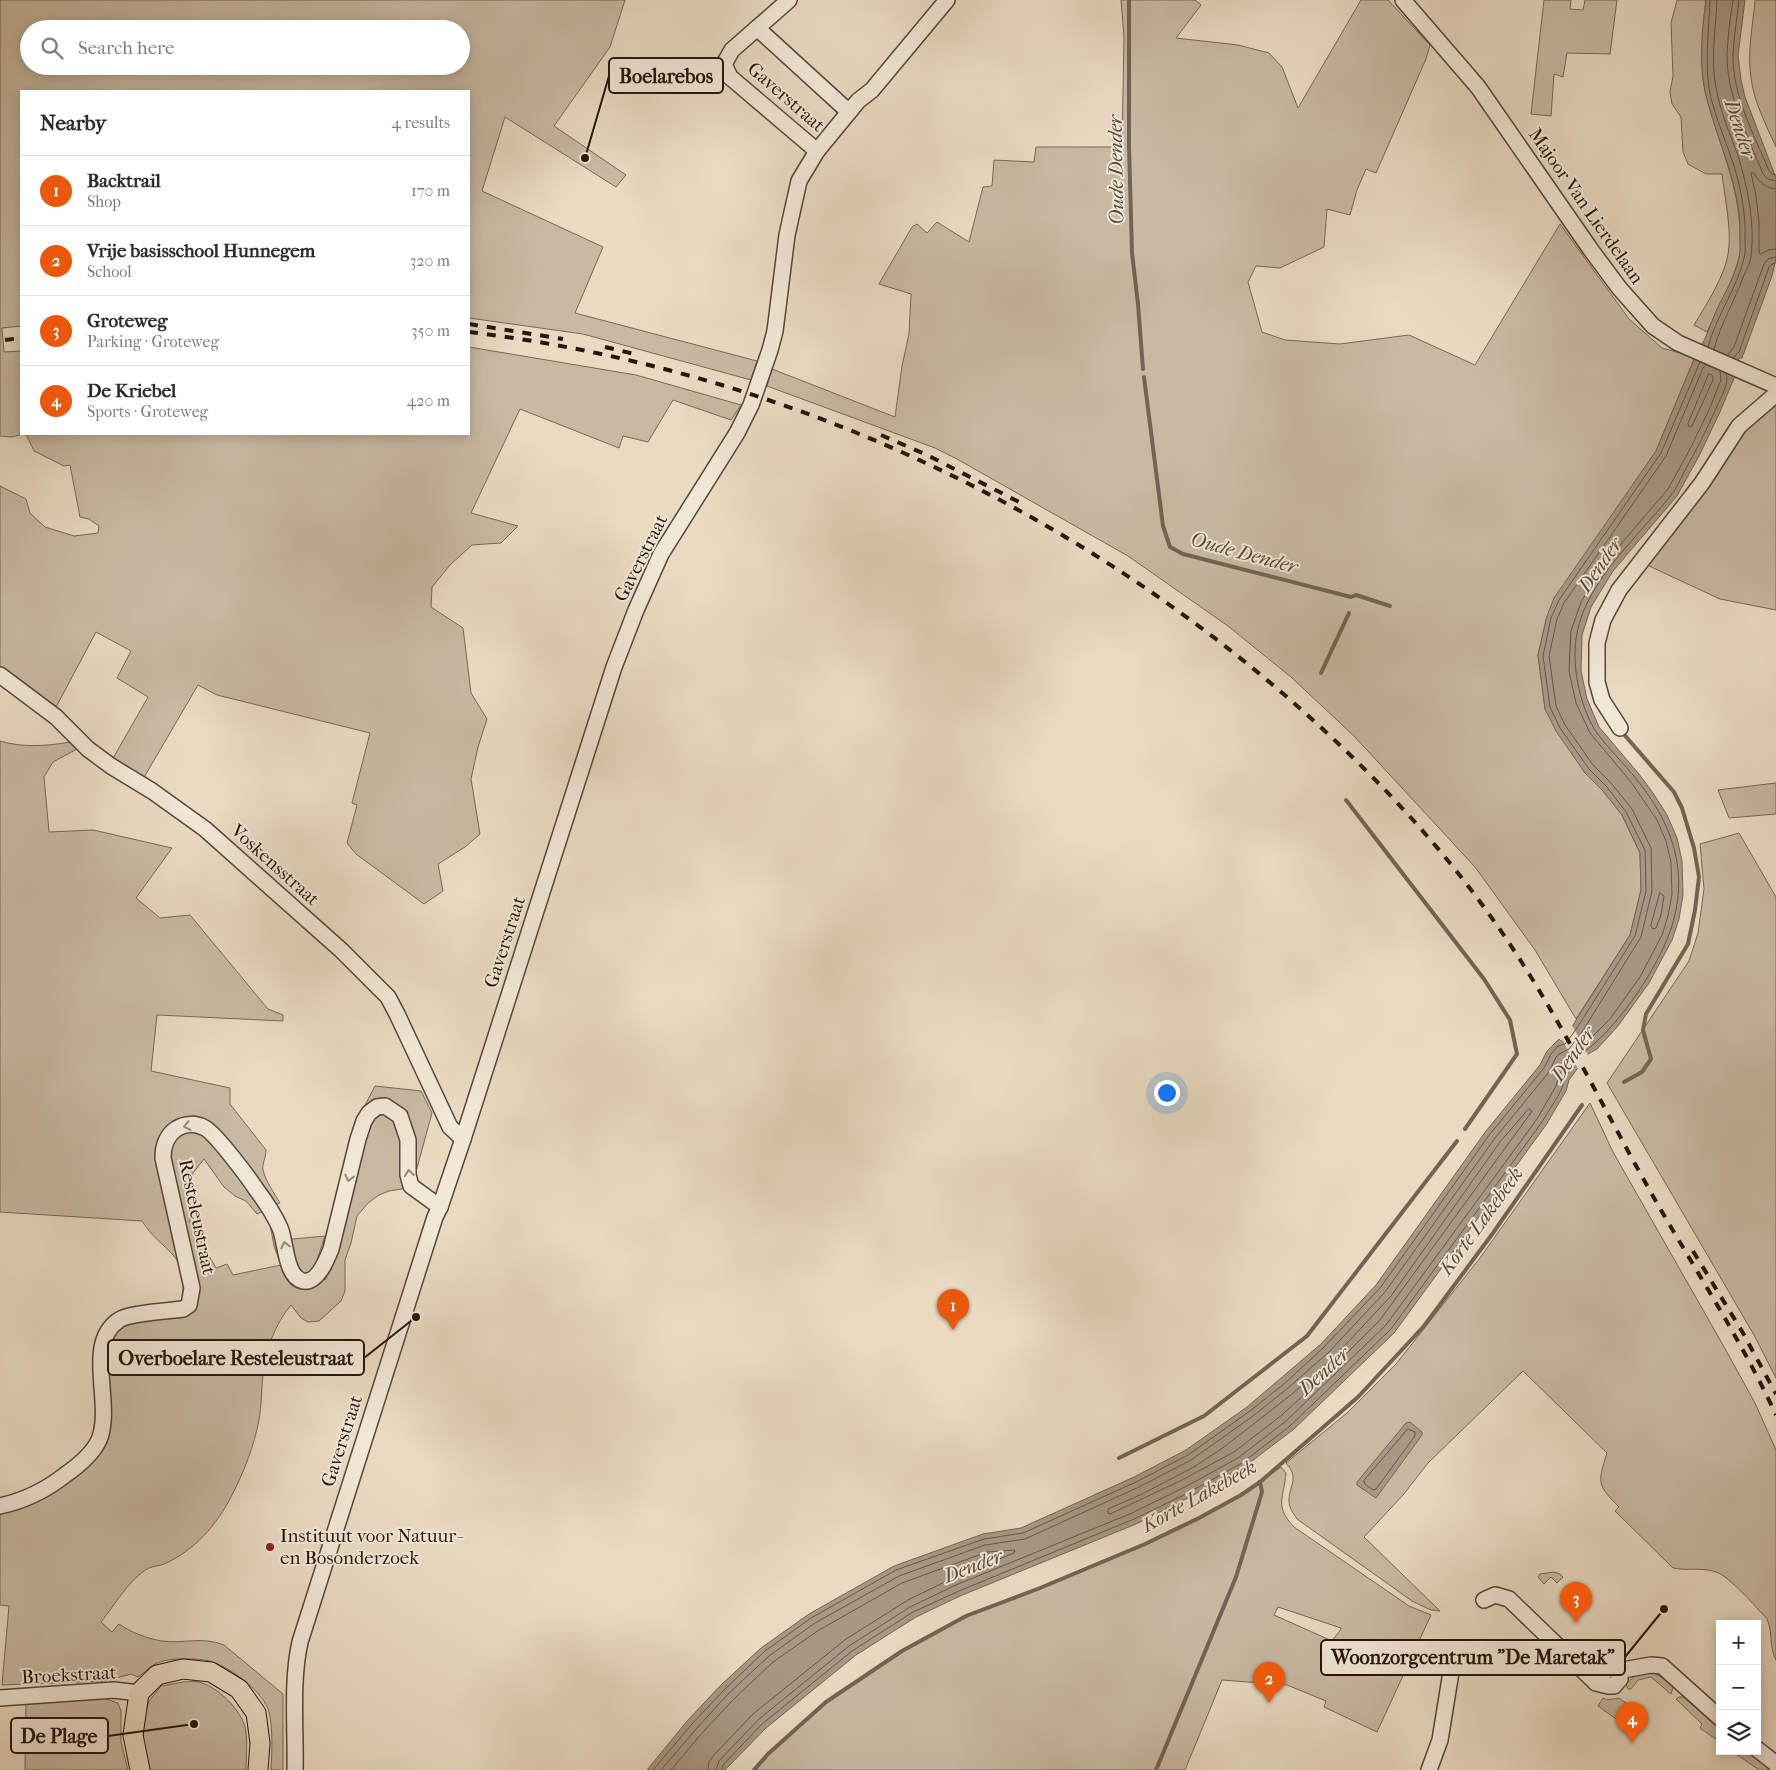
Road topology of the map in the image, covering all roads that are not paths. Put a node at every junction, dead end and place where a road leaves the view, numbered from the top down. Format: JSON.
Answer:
{"nodes":[{"id":1,"x":789,"y":0,"type":"edge"},
{"id":2,"x":946,"y":0,"type":"edge"},
{"id":3,"x":1403,"y":0,"type":"edge"},
{"id":4,"x":757,"y":28,"type":"junction"},
{"id":5,"x":849,"y":112,"type":"junction"},
{"id":6,"x":817,"y":151,"type":"junction"},
{"id":7,"x":1776,"y":386,"type":"edge"},
{"id":8,"x":1776,"y":394,"type":"edge"},
{"id":9,"x":0,"y":675,"type":"edge"},
{"id":10,"x":1620,"y":728,"type":"dead end"},
{"id":11,"x":463,"y":1139,"type":"junction"},
{"id":12,"x":440,"y":1207,"type":"junction"},
{"id":13,"x":0,"y":1506,"type":"edge"},
{"id":14,"x":1484,"y":1600,"type":"dead end"},
{"id":15,"x":1452,"y":1666,"type":"dead end"},
{"id":16,"x":139,"y":1693,"type":"junction"},
{"id":17,"x":0,"y":1698,"type":"edge"},
{"id":18,"x":1716,"y":1714,"type":"edge"},
{"id":19,"x":1761,"y":1751,"type":"edge"},
{"id":20,"x":1776,"y":1764,"type":"edge"},
{"id":21,"x":140,"y":1770,"type":"edge"},
{"id":22,"x":258,"y":1770,"type":"edge"},
{"id":23,"x":295,"y":1770,"type":"edge"},
{"id":24,"x":1429,"y":1770,"type":"edge"}],
"edges":[{"from":1,"to":4,"type":"street","name":"Gaverstraat"},
{"from":2,"to":5,"type":"street","name":"Gaverstraat"},
{"from":3,"to":7,"type":"street","name":"Majoor Van Lierdelaan"},
{"from":4,"to":5,"type":"street","name":"Gaverstraat"},
{"from":4,"to":6,"type":"street","name":"Gaverstraat"},
{"from":5,"to":6,"type":"street","name":"Gaverstraat"},
{"from":6,"to":11,"type":"street","name":"Gaverstraat"},
{"from":8,"to":10,"type":"street"},
{"from":9,"to":11,"type":"street","name":"Voskensstraat"},
{"from":11,"to":12,"type":"street","name":"Gaverstraat"},
{"from":12,"to":13,"type":"street","name":"Resteleustraat","one_way":true},
{"from":12,"to":23,"type":"street","name":"Gaverstraat"},
{"from":14,"to":18,"type":"street"},
{"from":15,"to":24,"type":"street"},
{"from":16,"to":17,"type":"street","name":"Broekstraat"},
{"from":16,"to":21,"type":"main road"},
{"from":16,"to":22,"type":"main road"},
{"from":19,"to":20,"type":"street"}]}
